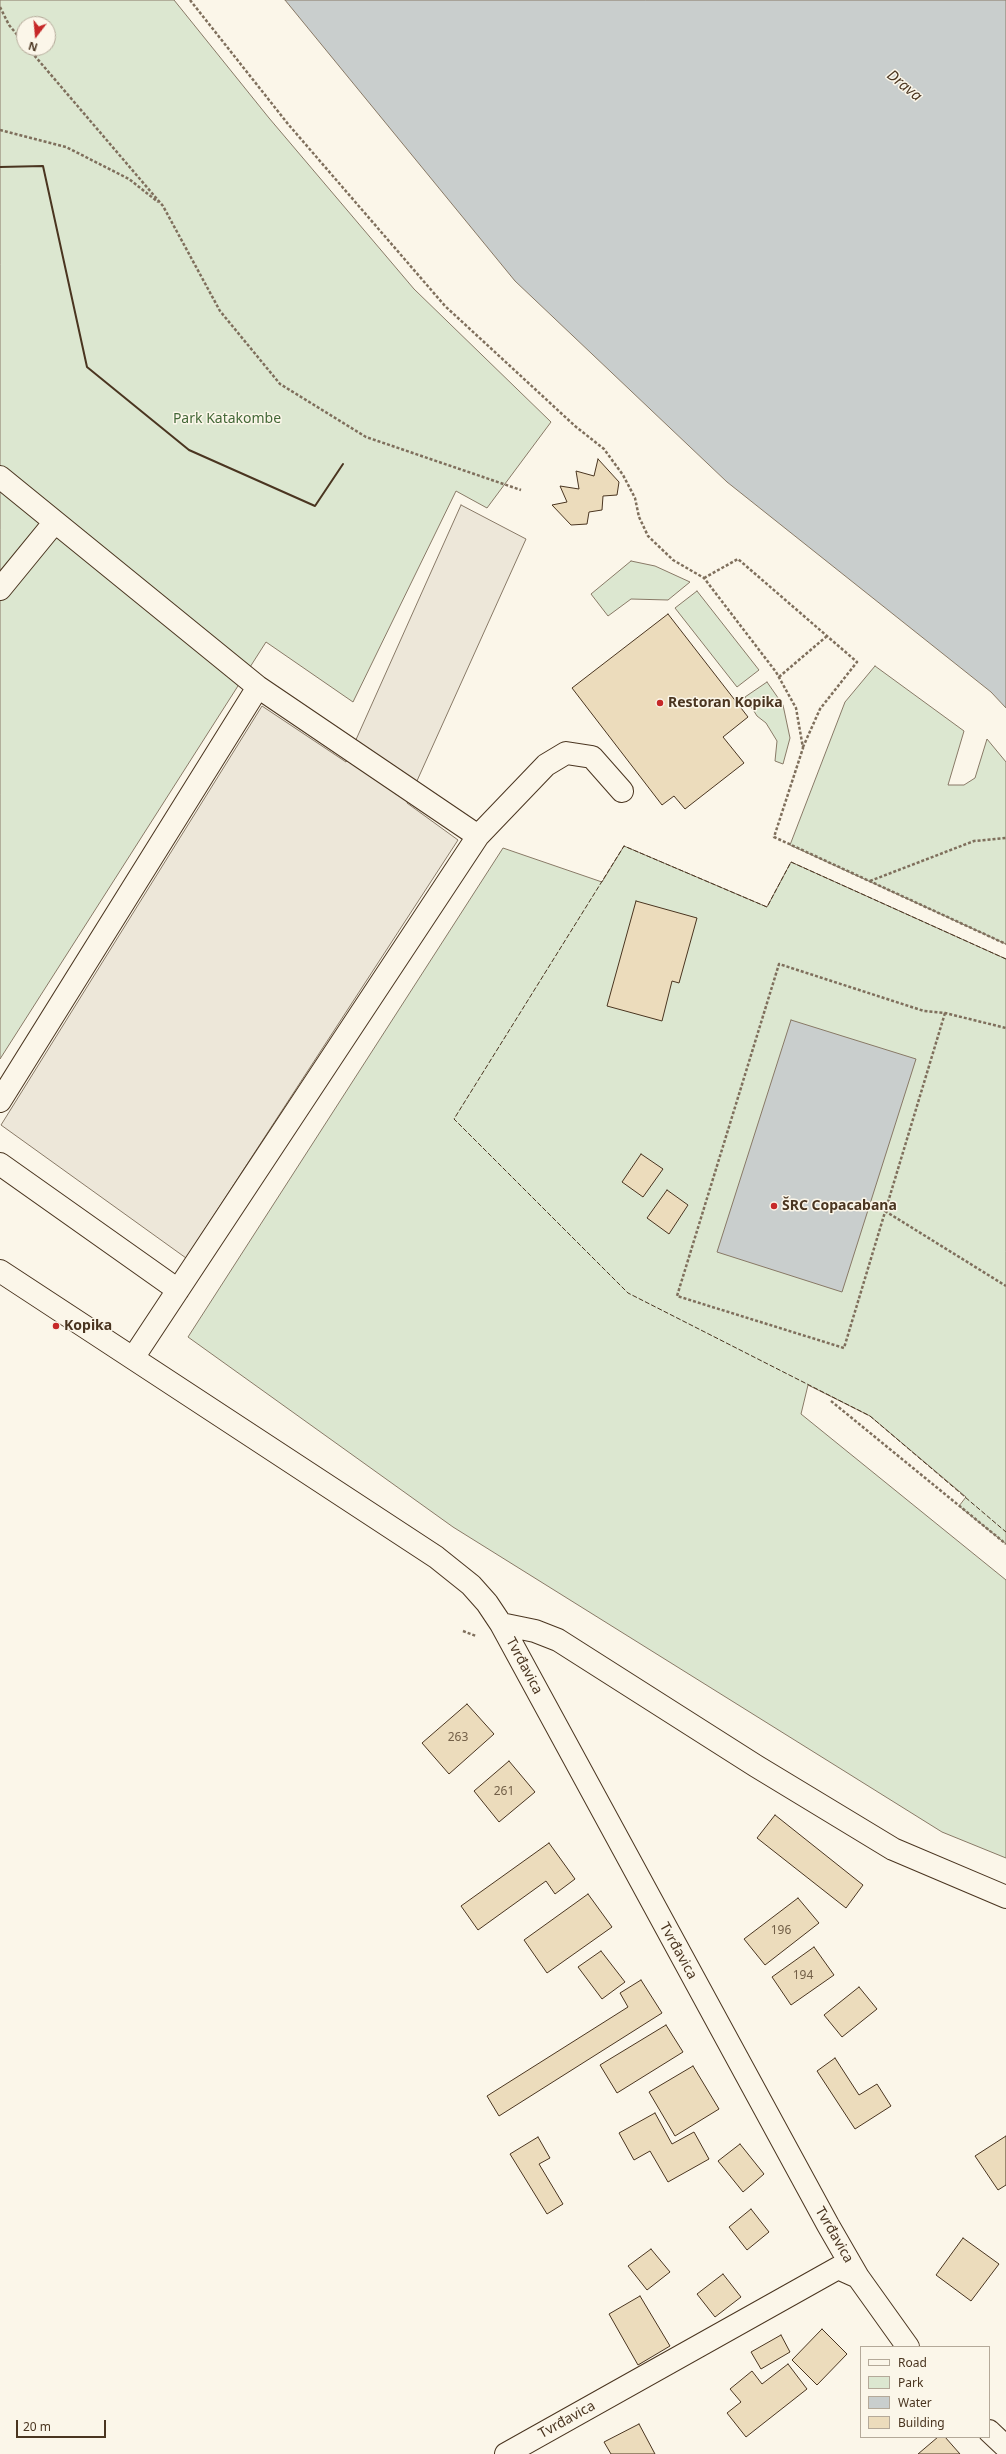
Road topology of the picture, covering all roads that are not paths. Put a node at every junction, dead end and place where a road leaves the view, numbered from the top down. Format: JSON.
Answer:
{"nodes":[{"id":1,"x":0,"y":477,"type":"edge"},
{"id":2,"x":54,"y":523,"type":"junction"},
{"id":3,"x":0,"y":589,"type":"edge"},
{"id":4,"x":258,"y":687,"type":"junction"},
{"id":5,"x":622,"y":791,"type":"dead end"},
{"id":6,"x":478,"y":836,"type":"junction"},
{"id":7,"x":0,"y":1101,"type":"edge"},
{"id":8,"x":0,"y":1164,"type":"edge"},
{"id":9,"x":0,"y":1271,"type":"edge"},
{"id":10,"x":178,"y":1290,"type":"junction"},
{"id":11,"x":133,"y":1358,"type":"junction"},
{"id":12,"x":501,"y":1624,"type":"junction"},
{"id":13,"x":1006,"y":1897,"type":"edge"},
{"id":14,"x":858,"y":2277,"type":"junction"},
{"id":15,"x":907,"y":2346,"type":"edge"},
{"id":16,"x":990,"y":2433,"type":"edge"},
{"id":17,"x":1006,"y":2447,"type":"edge"},
{"id":18,"x":506,"y":2454,"type":"edge"}],
"edges":[{"from":1,"to":2,"type":"street"},
{"from":2,"to":3,"type":"street"},
{"from":2,"to":4,"type":"street"},
{"from":4,"to":6,"type":"street"},
{"from":4,"to":7,"type":"street"},
{"from":5,"to":6,"type":"street"},
{"from":6,"to":10,"type":"street"},
{"from":8,"to":10,"type":"street"},
{"from":9,"to":11,"type":"street","name":"Tvrđavica"},
{"from":10,"to":11,"type":"street"},
{"from":11,"to":12,"type":"street","name":"Tvrđavica"},
{"from":12,"to":13,"type":"street"},
{"from":12,"to":14,"type":"street","name":"Tvrđavica"},
{"from":14,"to":15,"type":"street","name":"Tvrđavica"},
{"from":14,"to":18,"type":"street","name":"Tvrđavica"},
{"from":16,"to":17,"type":"street"}]}
